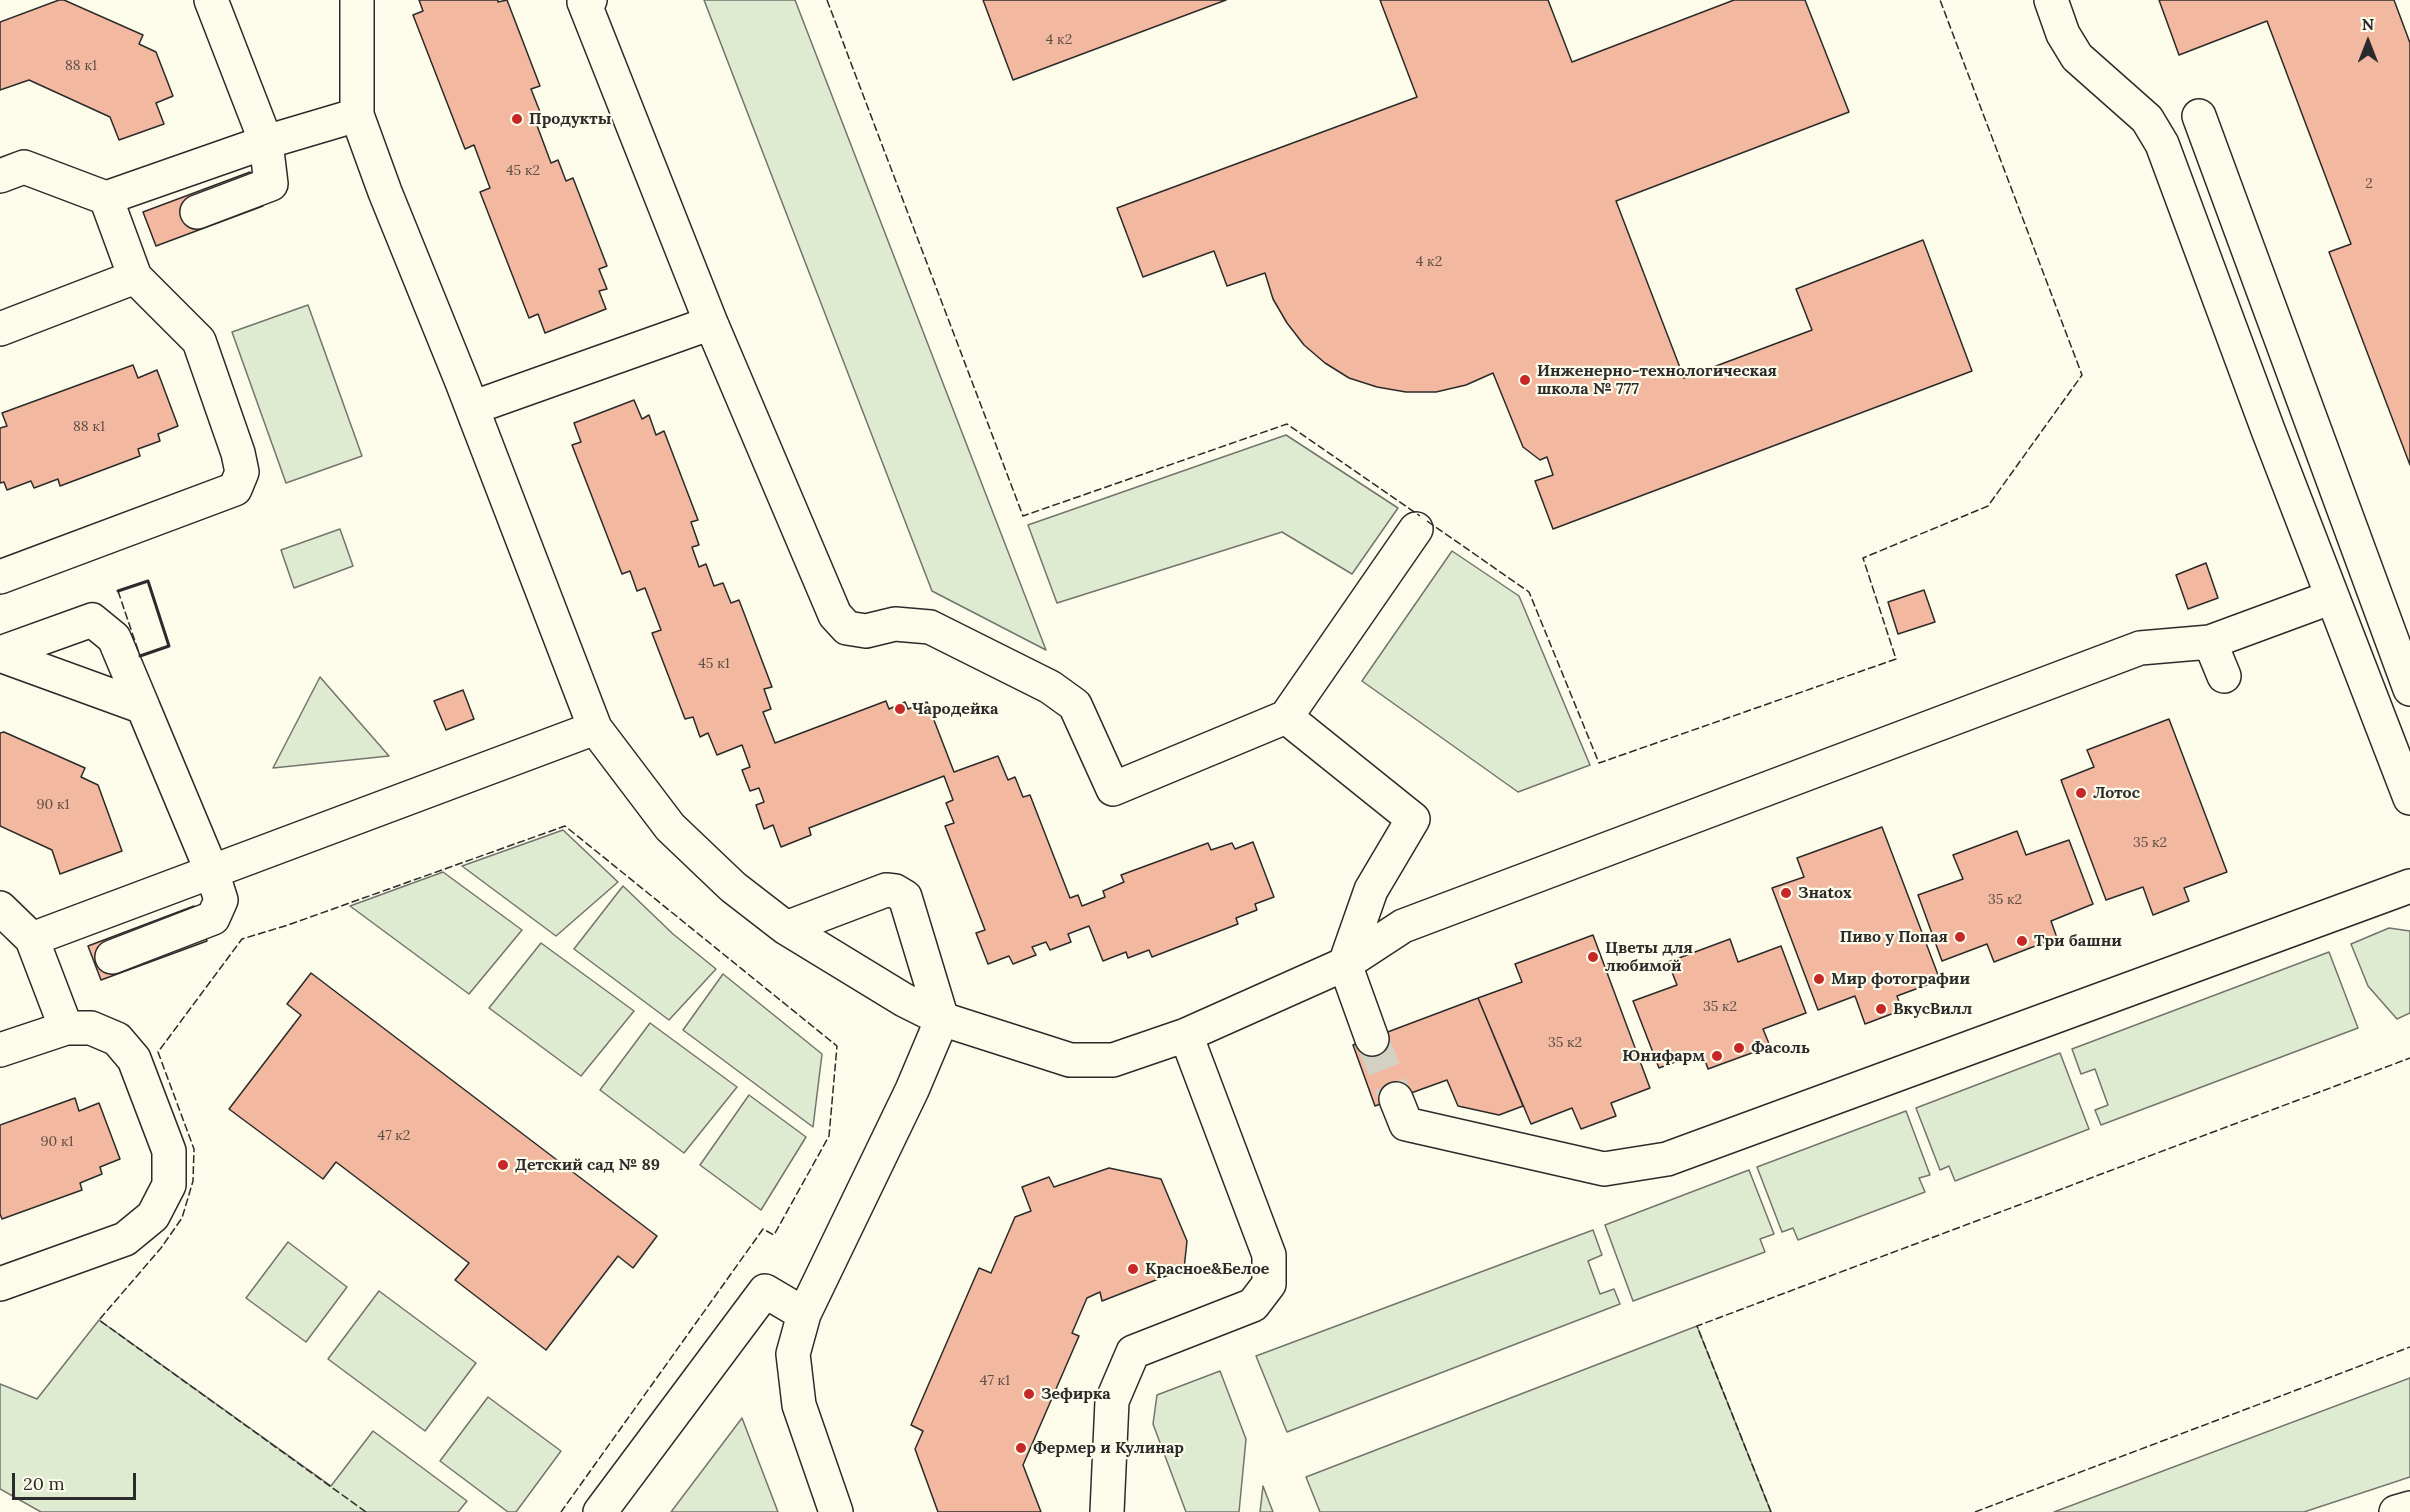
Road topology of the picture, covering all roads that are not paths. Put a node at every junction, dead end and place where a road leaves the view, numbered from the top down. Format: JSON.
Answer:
{"nodes":[{"id":1,"x":211,"y":0,"type":"edge"},
{"id":2,"x":357,"y":0,"type":"edge"},
{"id":3,"x":590,"y":0,"type":"edge"},
{"id":4,"x":2050,"y":0,"type":"edge"},
{"id":5,"x":357,"y":114,"type":"junction"},
{"id":6,"x":2199,"y":116,"type":"dead end"},
{"id":7,"x":266,"y":142,"type":"junction"},
{"id":8,"x":0,"y":176,"type":"edge"},
{"id":9,"x":106,"y":198,"type":"junction"},
{"id":10,"x":197,"y":212,"type":"dead end"},
{"id":11,"x":135,"y":277,"type":"junction"},
{"id":12,"x":711,"y":323,"type":"junction"},
{"id":13,"x":0,"y":329,"type":"edge"},
{"id":14,"x":472,"y":408,"type":"junction"},
{"id":15,"x":1416,"y":529,"type":"dead end"},
{"id":16,"x":0,"y":577,"type":"edge"},
{"id":17,"x":2332,"y":597,"type":"junction"},
{"id":18,"x":2210,"y":642,"type":"junction"},
{"id":19,"x":0,"y":654,"type":"edge"},
{"id":20,"x":2224,"y":676,"type":"dead end"},
{"id":21,"x":2410,"y":689,"type":"edge"},
{"id":22,"x":143,"y":707,"type":"junction"},
{"id":23,"x":1286,"y":717,"type":"junction"},
{"id":24,"x":595,"y":728,"type":"junction"},
{"id":25,"x":2410,"y":798,"type":"edge"},
{"id":26,"x":212,"y":873,"type":"junction"},
{"id":27,"x":2410,"y":886,"type":"edge"},
{"id":28,"x":0,"y":908,"type":"edge"},
{"id":29,"x":786,"y":928,"type":"junction"},
{"id":30,"x":32,"y":939,"type":"junction"},
{"id":31,"x":112,"y":957,"type":"dead end"},
{"id":32,"x":1346,"y":964,"type":"junction"},
{"id":33,"x":942,"y":1019,"type":"junction"},
{"id":34,"x":66,"y":1028,"type":"junction"},
{"id":35,"x":1186,"y":1035,"type":"junction"},
{"id":36,"x":1372,"y":1039,"type":"tunnel mouth"},
{"id":37,"x":0,"y":1050,"type":"edge"},
{"id":38,"x":1396,"y":1099,"type":"tunnel mouth"},
{"id":39,"x":0,"y":1284,"type":"edge"},
{"id":40,"x":804,"y":1314,"type":"junction"},
{"id":41,"x":2410,"y":1508,"type":"edge"},
{"id":42,"x":600,"y":1512,"type":"edge"},
{"id":43,"x":836,"y":1512,"type":"edge"},
{"id":44,"x":1107,"y":1512,"type":"edge"},
{"id":45,"x":2397,"y":1512,"type":"edge"}],
"edges":[{"from":1,"to":7,"type":"street"},
{"from":2,"to":5,"type":"street"},
{"from":3,"to":12,"type":"street"},
{"from":4,"to":17,"type":"street"},
{"from":5,"to":7,"type":"street"},
{"from":5,"to":14,"type":"street"},
{"from":6,"to":21,"type":"street"},
{"from":7,"to":9,"type":"street"},
{"from":7,"to":10,"type":"street"},
{"from":8,"to":9,"type":"street"},
{"from":9,"to":11,"type":"street"},
{"from":11,"to":13,"type":"street"},
{"from":11,"to":16,"type":"street"},
{"from":12,"to":14,"type":"street"},
{"from":12,"to":23,"type":"street"},
{"from":14,"to":24,"type":"street"},
{"from":15,"to":23,"type":"street"},
{"from":17,"to":18,"type":"street"},
{"from":17,"to":25,"type":"street"},
{"from":18,"to":20,"type":"street"},
{"from":18,"to":32,"type":"street"},
{"from":19,"to":22,"type":"street"},
{"from":19,"to":22,"type":"street"},
{"from":22,"to":26,"type":"street"},
{"from":23,"to":32,"type":"street"},
{"from":24,"to":26,"type":"street"},
{"from":24,"to":29,"type":"street"},
{"from":26,"to":30,"type":"street"},
{"from":26,"to":31,"type":"street"},
{"from":27,"to":38,"type":"street"},
{"from":28,"to":30,"type":"street"},
{"from":29,"to":33,"type":"street"},
{"from":29,"to":33,"type":"street"},
{"from":30,"to":34,"type":"street"},
{"from":32,"to":35,"type":"street"},
{"from":32,"to":36,"type":"street"},
{"from":33,"to":35,"type":"street"},
{"from":33,"to":40,"type":"street"},
{"from":34,"to":37,"type":"street"},
{"from":34,"to":39,"type":"street"},
{"from":35,"to":44,"type":"street"},
{"from":40,"to":42,"type":"street"},
{"from":40,"to":43,"type":"street"},
{"from":41,"to":45,"type":"street"}]}
